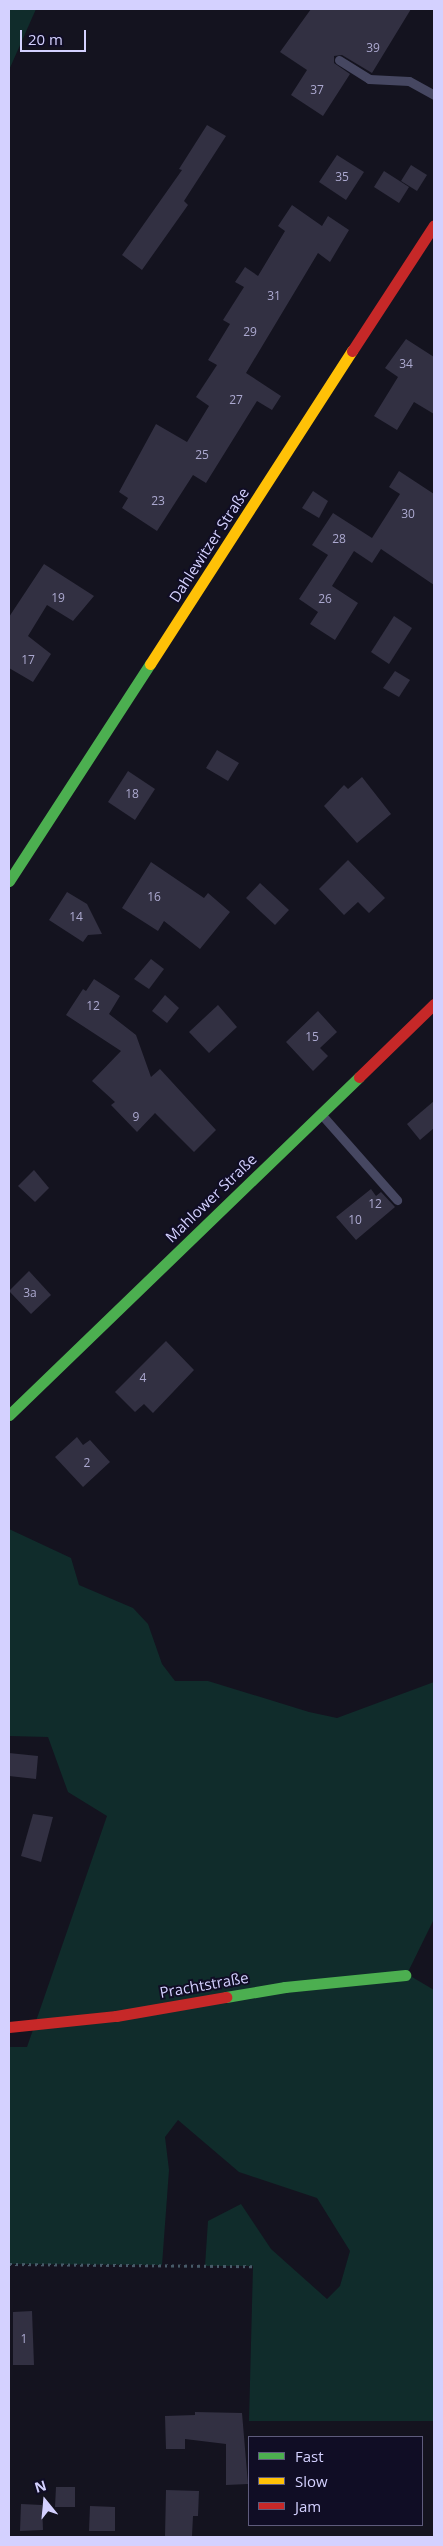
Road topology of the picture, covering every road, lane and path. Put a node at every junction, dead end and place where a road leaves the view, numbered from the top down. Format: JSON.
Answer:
{"nodes":[{"id":1,"x":339,"y":60,"type":"dead end"},
{"id":2,"x":434,"y":95,"type":"edge"},
{"id":3,"x":434,"y":225,"type":"edge"},
{"id":4,"x":9,"y":881,"type":"edge"},
{"id":5,"x":434,"y":1004,"type":"edge"},
{"id":6,"x":321,"y":1113,"type":"junction"},
{"id":7,"x":397,"y":1200,"type":"dead end"},
{"id":8,"x":9,"y":1416,"type":"edge"},
{"id":9,"x":405,"y":1975,"type":"dead end"},
{"id":10,"x":9,"y":2027,"type":"edge"},
{"id":11,"x":9,"y":2264,"type":"edge"},
{"id":12,"x":253,"y":2266,"type":"dead end"}],
"edges":[{"from":1,"to":2,"type":"lane"},
{"from":3,"to":4,"type":"street","name":"Dahlewitzer Straße"},
{"from":5,"to":6,"type":"street","name":"Mahlower Straße"},
{"from":6,"to":7,"type":"lane"},
{"from":6,"to":8,"type":"street","name":"Mahlower Straße"},
{"from":9,"to":10,"type":"street","name":"Prachtstraße"},
{"from":11,"to":12,"type":"path"}]}
